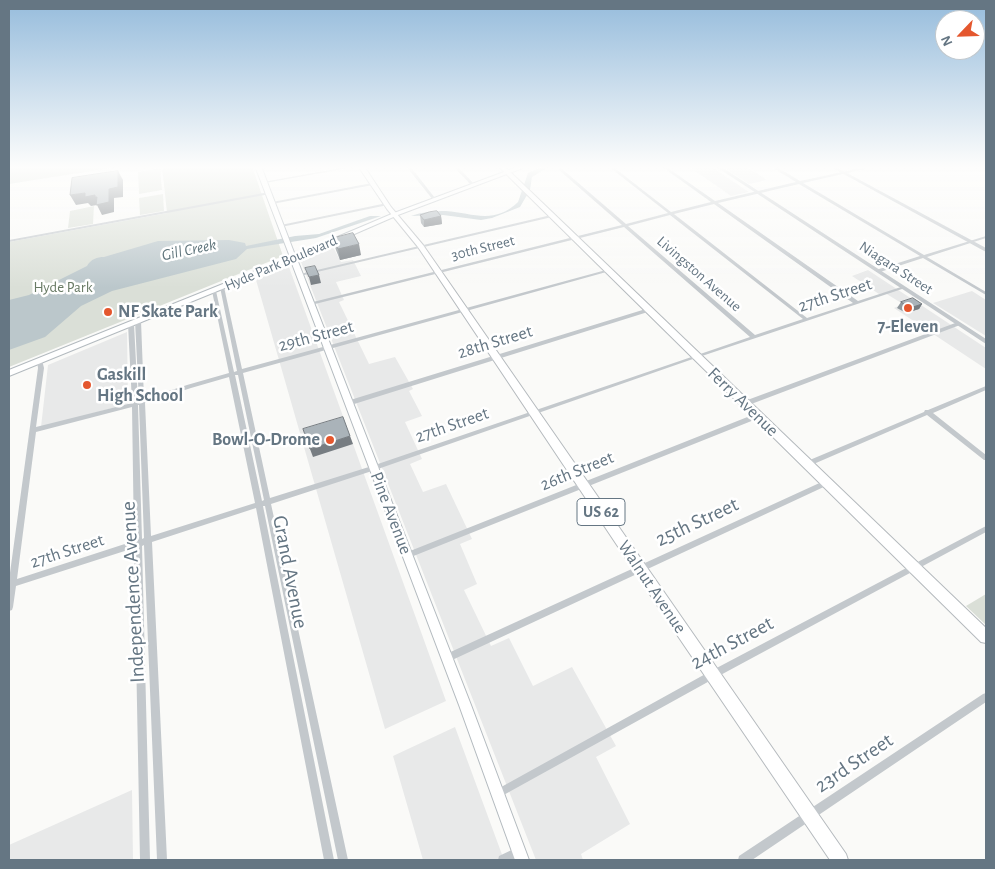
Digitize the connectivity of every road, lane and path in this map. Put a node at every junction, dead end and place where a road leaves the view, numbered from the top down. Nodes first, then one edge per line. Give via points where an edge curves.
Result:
1 (196, 207) edge
2 (273, 207) edge
3 (375, 207) edge
4 (389, 207) edge
5 (415, 207) edge
6 (541, 207) edge
7 (602, 207) edge
8 (661, 207) edge
9 (700, 207) edge
10 (719, 207) edge
11 (778, 207) edge
12 (841, 207) edge
13 (906, 207) edge
14 (396, 214) junction
15 (670, 214) junction
16 (551, 216) junction
17 (281, 226) junction
18 (623, 226) junction
19 (986, 237) edge
20 (574, 238) junction
21 (9, 241) edge
22 (971, 242) junction
23 (422, 246) junction
24 (986, 250) edge
25 (924, 256) junction
26 (294, 258) junction
27 (608, 271) junction
28 (878, 271) junction
29 (440, 272) junction
30 (300, 275) junction
31 (903, 288) junction
32 (218, 289) junction
33 (986, 294) edge
34 (856, 303) junction
35 (311, 304) junction
36 (649, 310) junction
37 (466, 311) junction
38 (807, 320) junction
39 (134, 323) junction
40 (958, 324) junction
41 (754, 337) junction
42 (986, 342) edge
43 (328, 348) junction
44 (496, 357) junction
45 (696, 357) junction
46 (40, 361) junction
47 (9, 373) edge
48 (236, 374) junction
49 (986, 388) edge
50 (138, 402) junction
51 (349, 403) junction
52 (744, 404) junction
53 (927, 412) junction
54 (534, 413) junction
55 (757, 416) junction
56 (33, 430) junction
57 (986, 458) edge
58 (807, 464) junction
59 (373, 468) junction
60 (826, 483) junction
61 (583, 485) junction
62 (263, 503) junction
63 (986, 528) edge
64 (148, 540) junction
65 (137, 544) junction
66 (408, 555) junction
67 (639, 568) junction
68 (914, 568) junction
69 (10, 585) edge
70 (9, 607) edge
71 (986, 637) edge
72 (447, 658) junction
73 (712, 675) junction
74 (986, 697) edge
75 (497, 794) junction
76 (808, 816) junction
77 (520, 856) edge
78 (144, 860) edge
79 (162, 860) edge
80 (329, 860) edge
81 (344, 860) edge
82 (503, 860) edge
83 (743, 860) edge
84 (840, 860) edge

1 - 21 street
2 - 17 main road, Pine Avenue
3 - 17 street
4 - 14 main road, Walnut Avenue / US 62
5 - 14 main road, Hyde Park Boulevard
6 - 16 main road, Ferry Avenue
7 - 18 street, Livingston Avenue
8 - 15 street
9 - 15 street, 30th Street
10 - 34 street
11 - 28 street, Niagara Street
12 - 25 street
13 - 22 street
14 - 23 main road, Walnut Avenue / US 62
14 - 26 main road, Hyde Park Boulevard
15 - 18 street, 30th Street
15 - 38 street
16 - 20 main road, Ferry Avenue
16 - 23 street
17 - 26 main road, Pine Avenue
18 - 20 street, 30th Street
18 - 41 street, Livingston Avenue
19 - 22 street, 27th Street
20 - 27 main road, Ferry Avenue
20 - 29 street, 30th Street
22 - 24 street
22 - 25 street, 27th Street
23 - 29 main road, Walnut Avenue / US 62
23 - 30 street
25 - 28 street, 27th Street
25 - 33 street
26 - 30 main road, Pine Avenue
26 - 32 main road, Hyde Park Boulevard
27 - 36 main road, Ferry Avenue
27 - 37 street, 29th Street
28 - 31 street, Niagara Street
29 - 35 street, 30th Street
29 - 37 main road, Walnut Avenue / US 62
30 - 35 main road, Pine Avenue
31 - 34 street, 27th Street
31 - 40 street, Niagara Street
32 - 39 main road, Hyde Park Boulevard
32 - 48 street, Grand Avenue
34 - 38 street, 27th Street
35 - 43 main road, Pine Avenue
36 - 44 street, 28th Street
36 - 45 main road, Ferry Avenue
37 - 43 street, 29th Street
37 - 44 main road, Walnut Avenue / US 62
38 - 41 street, 27th Street
39 - 46 main road, Hyde Park Boulevard
39 - 50 street, Independence Avenue
40 - 42 street, Niagara Street
40 - 52 street
41 - 45 street, 27th Street
43 - 48 street, 29th Street
43 - 51 main road, Pine Avenue
44 - 51 street, 28th Street
44 - 54 main road, Walnut Avenue / US 62
45 - 52 main road, Ferry Avenue
45 - 54 street, 27th Street
46 - 47 main road, Hyde Park Boulevard
46 - 56 street
48 - 50 street, 29th Street
48 - 62 street, Grand Avenue
49 - 53 street
50 - 56 street, 29th Street
50 - 64 street, Independence Avenue
50 - 65 street, Independence Avenue
51 - 59 main road, Pine Avenue
52 - 55 main road, Ferry Avenue
53 - 57 street
53 - 58 street
54 - 59 street, 27th Street
54 - 61 main road, Walnut Avenue / US 62
55 - 58 main road, Ferry Avenue
55 - 61 street, 26th Street
56 - 69 street
58 - 60 main road, Ferry Avenue
59 - 62 street, 27th Street
59 - 66 main road, Pine Avenue
60 - 67 street, 25th Street
60 - 68 main road, Ferry Avenue
61 - 66 street, 26th Street
61 - 67 main road, Walnut Avenue / US 62
62 - 64 street, 27th Street
62 - 80 street, Grand Avenue
62 - 81 street
63 - 68 street, 24th Street
64 - 65 street, 27th Street
64 - 79 street, Independence Avenue
65 - 69 street, 27th Street
65 - 78 street, Independence Avenue
66 - 72 main road, Pine Avenue
67 - 72 street, 25th Street
67 - 73 main road, Walnut Avenue / US 62
68 - 71 main road, Ferry Avenue
68 - 73 street, 24th Street
69 - 70 street
72 - 75 main road, Pine Avenue
73 - 75 street, 24th Street
73 - 76 main road, Walnut Avenue / US 62
74 - 76 street, 23rd Street
75 - 77 main road, Pine Avenue
76 - 83 street, 23rd Street
76 - 84 main road, Walnut Avenue / US 62
77 - 82 street

